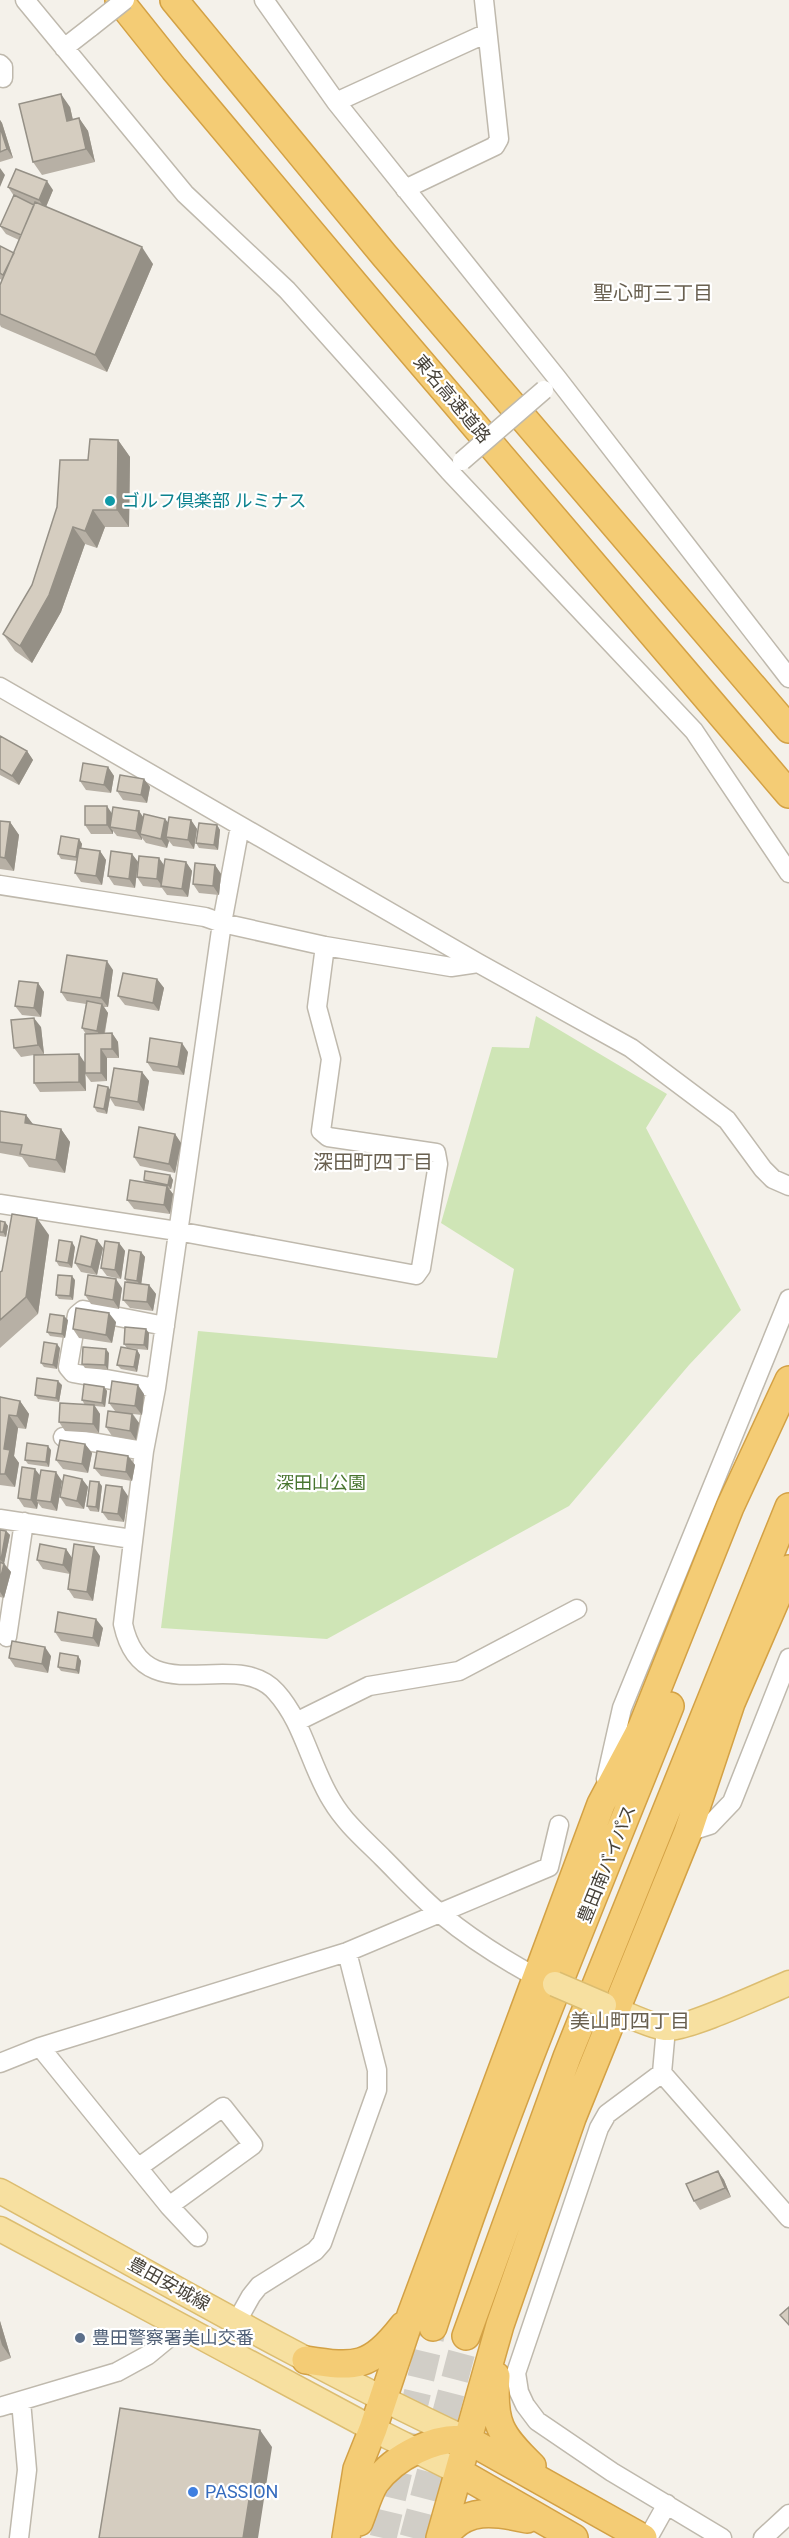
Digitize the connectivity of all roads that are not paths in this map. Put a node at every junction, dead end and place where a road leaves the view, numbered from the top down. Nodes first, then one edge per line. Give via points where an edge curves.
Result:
1 (25, 0) edge
2 (119, 0) edge
3 (125, 0) edge
4 (174, 0) edge
5 (484, 0) edge
6 (270, 1) edge
7 (487, 33) junction
8 (64, 48) junction
9 (336, 102) junction
10 (405, 189) junction
11 (551, 384) junction
12 (455, 466) junction
13 (789, 678) edge
14 (0, 687) edge
15 (789, 729) edge
16 (789, 794) edge
17 (240, 826) junction
18 (789, 873) edge
19 (0, 885) edge
20 (222, 923) junction
21 (325, 946) junction
22 (478, 963) junction
23 (789, 1186) edge
24 (0, 1204) edge
25 (177, 1231) junction
26 (789, 1299) edge
27 (165, 1326) junction
28 (789, 1380) edge
29 (156, 1388) junction
30 (789, 1405) edge
31 (63, 1437) dead end
32 (144, 1451) junction
33 (789, 1507) edge
34 (0, 1519) edge
35 (24, 1522) junction
36 (132, 1539) junction
37 (789, 1569) edge
38 (577, 1609) dead end
39 (7, 1636) dead end
40 (789, 1658) edge
41 (296, 1722) junction
42 (601, 1804) junction
43 (560, 1825) dead end
44 (688, 1832) junction
45 (441, 1915) junction
46 (347, 1952) junction
47 (545, 1980) junction
48 (789, 1983) edge
49 (610, 2007) junction
50 (666, 2028) junction
51 (40, 2046) junction
52 (0, 2063) edge
53 (662, 2073) junction
54 (139, 2168) junction
55 (0, 2191) edge
56 (169, 2205) junction
57 (789, 2218) edge
58 (0, 2229) edge
59 (198, 2237) dead end
60 (525, 2252) junction
61 (555, 2262) junction
62 (237, 2321) junction
63 (422, 2321) junction
64 (500, 2325) junction
65 (182, 2327) junction
66 (466, 2336) tunnel mouth
67 (306, 2360) junction
68 (382, 2400) junction
69 (21, 2401) junction
70 (0, 2407) edge
71 (373, 2429) junction
72 (468, 2440) junction
73 (416, 2450) junction
74 (459, 2472) junction
75 (559, 2492) junction
76 (667, 2504) junction
77 (789, 2514) edge
78 (549, 2524) junction
79 (19, 2538) edge
80 (346, 2538) edge
81 (353, 2538) edge
82 (442, 2538) edge
83 (574, 2538) edge
84 (643, 2538) edge
85 (648, 2538) edge
86 (722, 2538) edge
87 (763, 2538) edge

1 - 8 street
2 - 16 highway, 東名高速道路 via 383,318
3 - 8 street, bridge
4 - 15 highway via 384,255
5 - 7 street
6 - 9 street
7 - 9 street
7 - 10 street via 499,139 495,146
8 - 12 street via 185,194 287,290
9 - 10 street
10 - 11 street
11 - 12 street, bridge
11 - 13 street
12 - 18 street via 694,731
14 - 17 street
17 - 20 street
17 - 22 street
19 - 20 street via 205,916
20 - 21 street
20 - 25 street
21 - 22 street via 451,968
21 - 25 street via 317,1007 332,1059 321,1131 328,1137 436,1154 438,1164 421,1268 416,1275
22 - 23 street via 631,1048 727,1120 763,1169
24 - 25 street
25 - 27 street
26 - 42 street via 622,1708
27 - 29 street
27 - 29 street via 83,1310 77,1315 68,1367 73,1373
28 - 42 highway via 730,1507 642,1727
29 - 32 street
30 - 63 highway, 豊田南バイパス via 533,2046 460,2244
31 - 32 street
32 - 36 street
33 - 66 highway, 豊田南バイパス via 567,2056
34 - 35 street
35 - 36 street
35 - 39 street
36 - 41 street via 123,1624 135,1656 149,1667 167,1673 261,1679 285,1702
37 - 44 highway via 731,1703
38 - 41 street via 459,1671 369,1686
40 - 44 street via 732,1802 710,1825
41 - 45 street via 325,1790 341,1816
42 - 47 highway
43 - 45 street via 549,1867
44 - 49 highway
45 - 46 street
45 - 47 street via 495,1954
46 - 51 street
46 - 62 street via 377,2070 377,2090 322,2243 260,2286
47 - 49 main road, bridge
47 - 63 highway
48 - 50 main road via 724,2010
49 - 50 main road
49 - 60 highway
50 - 53 street
51 - 52 street
51 - 54 street
53 - 57 street
53 - 61 street via 607,2114 599,2128
54 - 56 street
54 - 56 street via 223,2107 253,2145
55 - 62 main road, 豊田安城線
56 - 59 street
58 - 65 main road, 豊田安城線
60 - 61 street
60 - 64 highway
61 - 76 street via 516,2373 525,2405 537,2421 575,2449
62 - 67 main road, 豊田安城線
63 - 67 highway via 370,2358 344,2366
63 - 68 highway
64 - 72 highway
64 - 75 highway via 495,2408 499,2425 508,2443
65 - 69 street via 148,2355 117,2372
65 - 71 main road, 豊田安城線
67 - 68 main road, 豊田安城線
68 - 71 highway
68 - 72 main road, 豊田安城線
69 - 70 street
69 - 79 street via 27,2470
71 - 73 main road, 豊田安城線
71 - 80 highway via 357,2469
72 - 73 highway via 453,2438
72 - 74 highway
72 - 75 highway
73 - 74 main road, 豊田安城線
73 - 81 highway via 375,2484
74 - 78 highway
74 - 82 highway
75 - 84 highway
76 - 85 street
76 - 86 street
77 - 87 street
78 - 82 highway via 506,2514 473,2514 452,2526
78 - 83 highway

